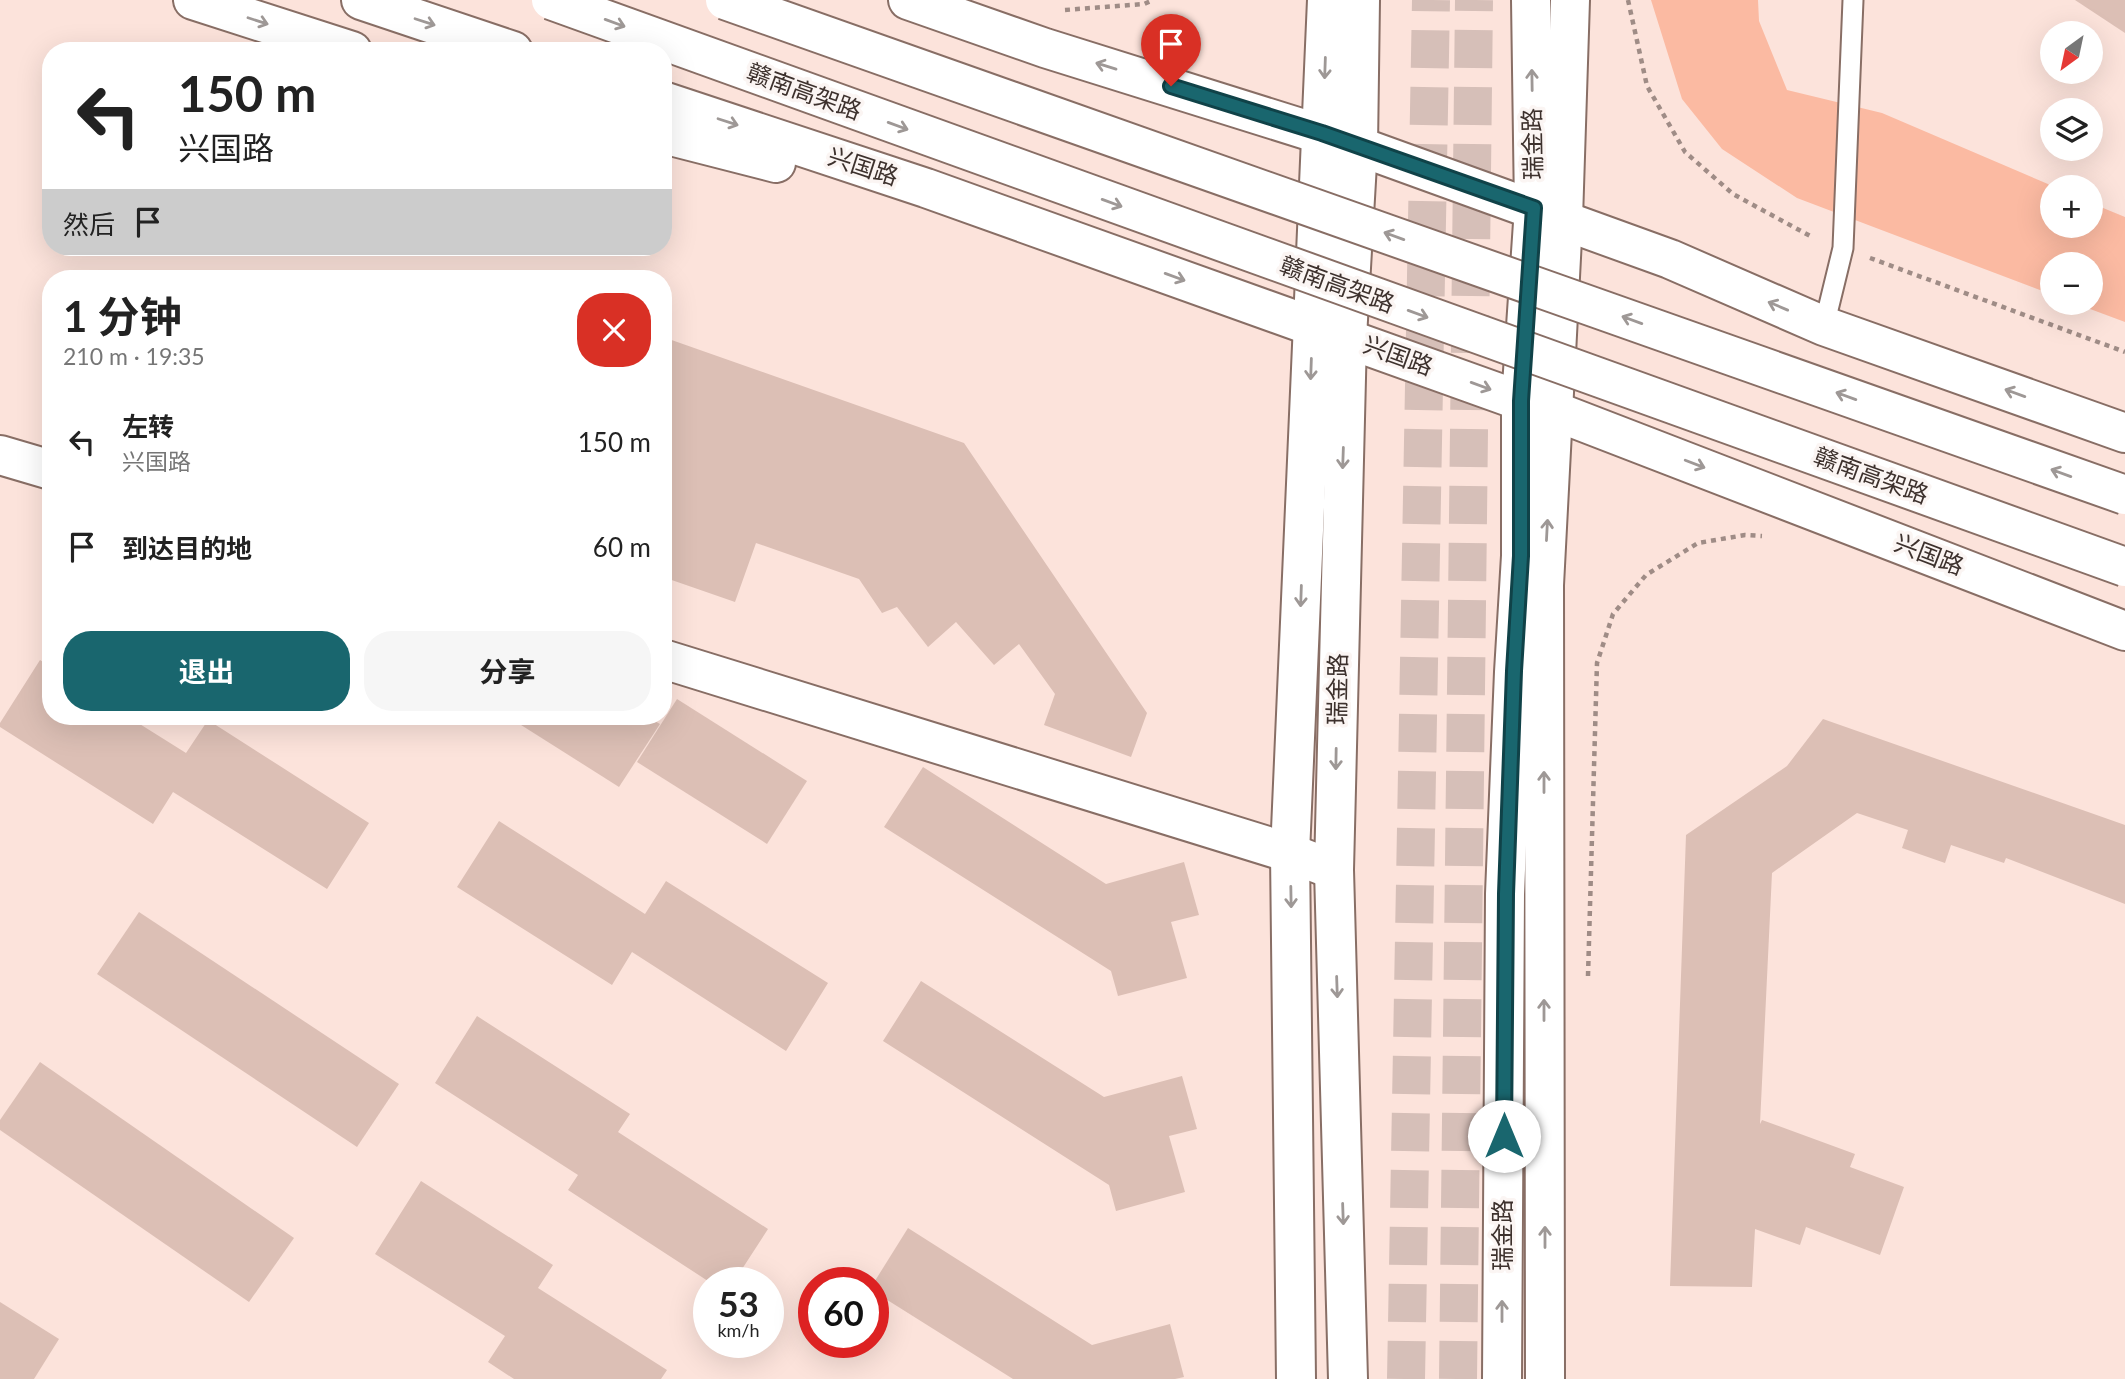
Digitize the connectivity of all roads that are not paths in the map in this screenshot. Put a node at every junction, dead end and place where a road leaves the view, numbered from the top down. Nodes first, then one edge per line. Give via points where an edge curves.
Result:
1 (193, 0) edge
2 (361, 0) edge
3 (551, 0) edge
4 (725, 0) edge
5 (908, 0) edge
6 (1327, 0) edge
7 (1360, 0) edge
8 (1531, 0) edge
9 (1570, 0) edge
10 (1853, 0) edge
11 (324, 42) edge
12 (486, 42) edge
13 (668, 42) edge
14 (672, 44) edge
15 (672, 104) edge
16 (1322, 133) junction
17 (672, 136) edge
18 (1358, 146) junction
19 (1548, 214) junction
20 (1058, 235) junction
21 (1824, 326) junction
22 (1330, 331) junction
23 (1537, 406) junction
24 (2125, 433) edge
25 (0, 455) edge
26 (42, 467) edge
27 (2125, 495) edge
28 (2125, 567) edge
29 (2125, 631) edge
30 (672, 662) edge
31 (1290, 853) junction
32 (1334, 870) junction
33 (1296, 1379) edge
34 (1348, 1379) edge
35 (1502, 1379) edge
36 (1545, 1379) edge

1 -> 11 main road
2 -> 12 main road
3 -> 13 main road, 赣南高架路, bridge
27 -> 4 main road, bridge
16 -> 5 main road via 1045,48
6 -> 16 main road
7 - 18 main road, 瑞金路
19 -> 8 main road, 瑞金路
9 - 19 main road
10 - 21 lane via 1843,248
14 -> 28 main road, 赣南高架路, bridge
15 -> 20 main road, 兴国路
16 - 18 main road
16 - 22 main road
17 - 20 main road
18 - 19 main road
18 - 22 main road, 瑞金路
21 -> 19 main road via 1670,259
19 - 23 main road, 瑞金路
20 -> 22 main road, 兴国路
24 -> 21 main road
22 -> 23 main road, 兴国路
22 -> 31 main road
22 -> 32 main road, 瑞金路
23 -> 29 main road, 兴国路
35 -> 23 main road, 瑞金路 via 1506,894 1514,671
36 -> 23 main road via 1544,585
25 - 26 main road
30 - 31 main road
31 - 32 main road
31 -> 33 main road
32 -> 34 main road, 瑞金路

